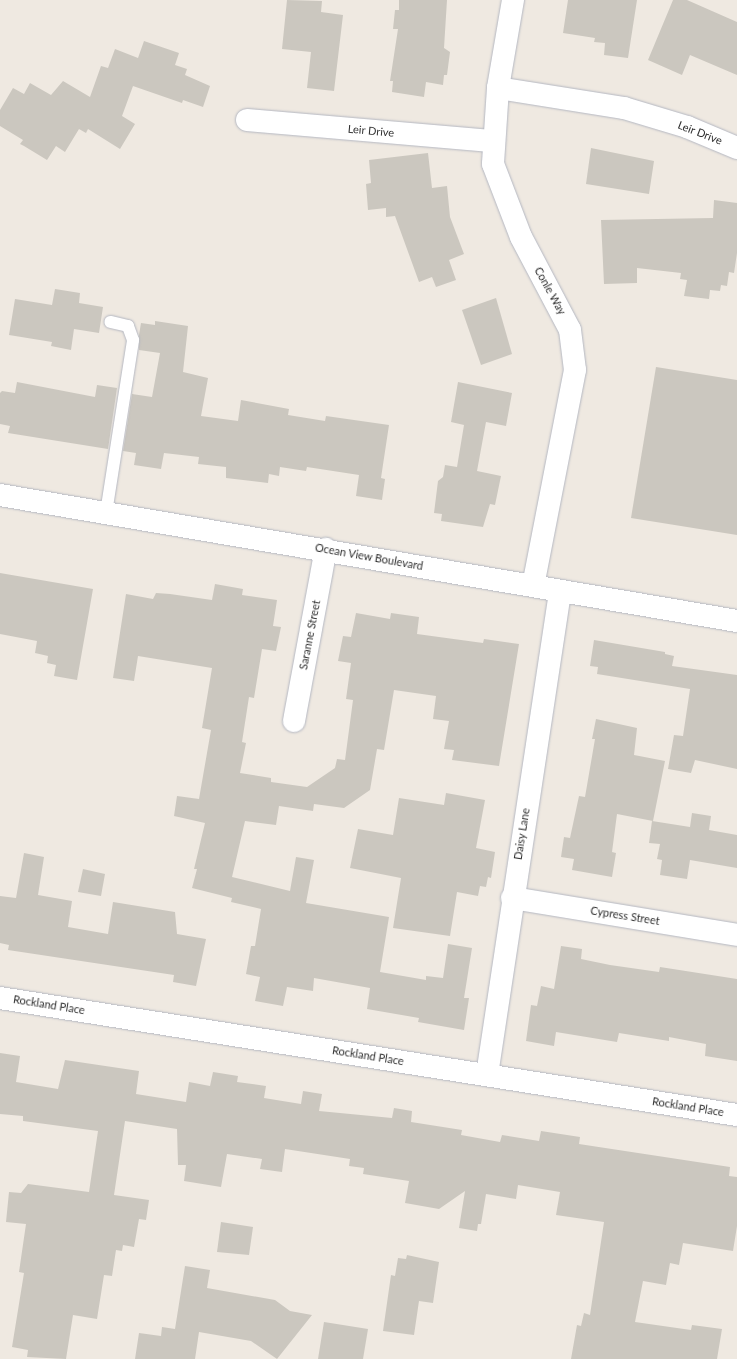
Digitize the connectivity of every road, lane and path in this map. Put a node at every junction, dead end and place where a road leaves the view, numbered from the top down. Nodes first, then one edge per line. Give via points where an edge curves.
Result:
1 (512, 0) edge
2 (498, 88) junction
3 (247, 120) dead end
4 (494, 141) junction
5 (737, 148) edge
6 (110, 322) dead end
7 (0, 495) edge
8 (106, 513) junction
9 (326, 549) junction
10 (533, 586) junction
11 (560, 592) junction
12 (737, 621) edge
13 (294, 721) dead end
14 (512, 898) junction
15 (737, 935) edge
16 (0, 998) edge
17 (487, 1075) junction
18 (737, 1115) edge

1 - 2 street, Conle Way
2 - 4 street, Conle Way
2 - 5 street, Leir Drive via 624,108 687,127
3 - 4 street, Leir Drive
4 - 10 street, Conle Way via 493,164 521,238 570,330 575,370
6 - 8 lane via 128,326 133,340
7 - 8 street, Ocean View Boulevard
8 - 9 street, Ocean View Boulevard
9 - 10 street, Ocean View Boulevard
9 - 13 street, Saranne Street
10 - 11 street, Ocean View Boulevard
11 - 12 street, Ocean View Boulevard
11 - 14 street, Daisy Lane
14 - 15 street, Cypress Street
14 - 17 street, Daisy Lane
16 - 17 street, Rockland Place
17 - 18 street, Rockland Place

